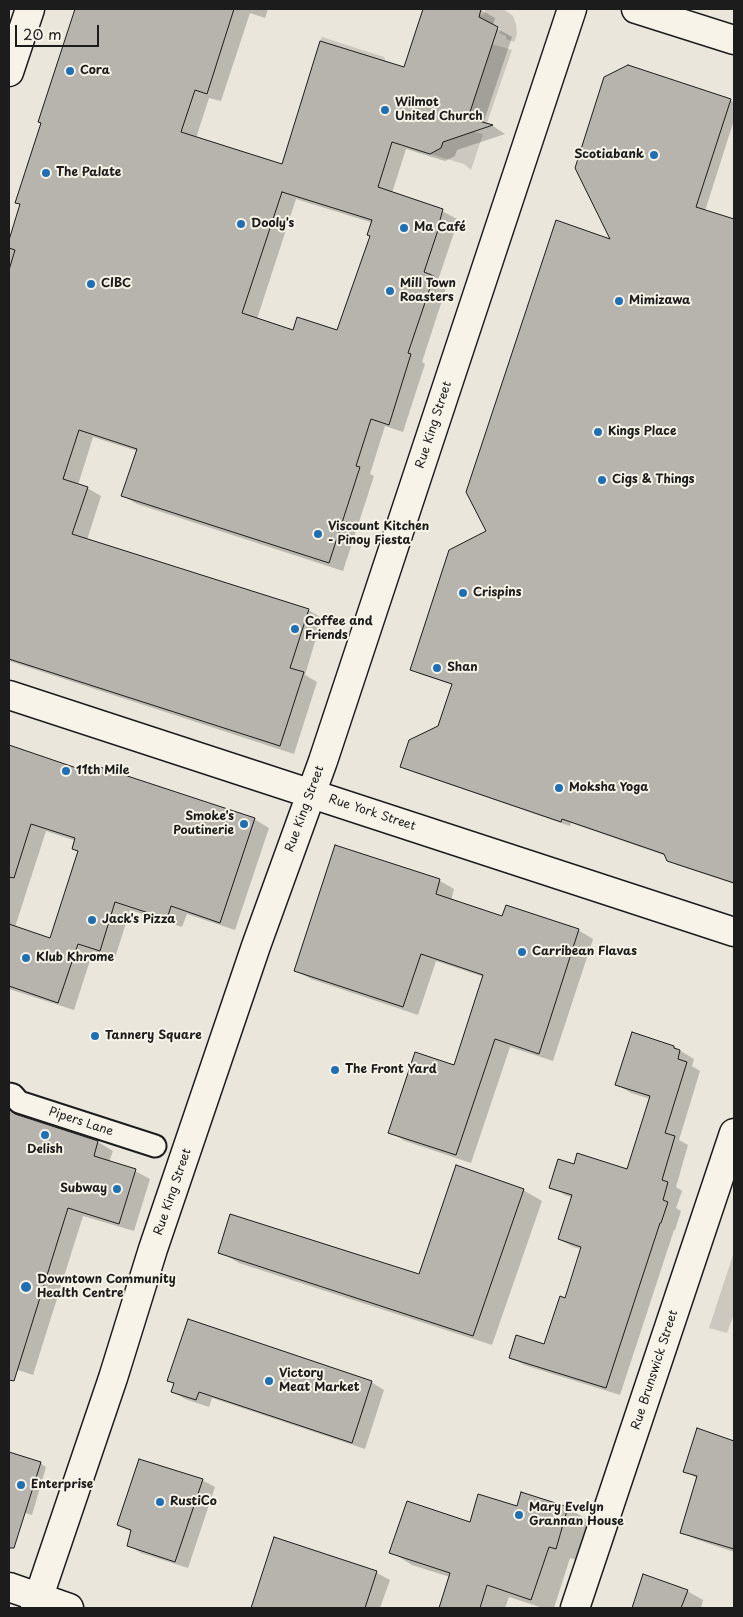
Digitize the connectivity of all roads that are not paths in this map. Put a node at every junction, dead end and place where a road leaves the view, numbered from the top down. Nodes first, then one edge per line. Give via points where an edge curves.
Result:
1 (30, 9) edge
2 (572, 9) edge
3 (636, 9) edge
4 (734, 40) edge
5 (9, 72) edge
6 (9, 695) edge
7 (311, 794) junction
8 (734, 932) edge
9 (9, 1094) edge
10 (734, 1133) edge
11 (155, 1146) dead end
12 (9, 1587) edge
13 (37, 1603) edge
14 (69, 1608) edge
15 (576, 1608) edge

1 - 5 main road
2 - 7 main road, Rue King Street
3 - 4 main road
6 - 7 main road, Rue York Street
7 - 8 main road, Rue York Street
7 - 13 main road, Rue King Street via 153,1249
9 - 11 street, Pipers Lane via 19,1102
10 - 15 main road, Rue Brunswick Street
12 - 13 main road
13 - 14 main road

